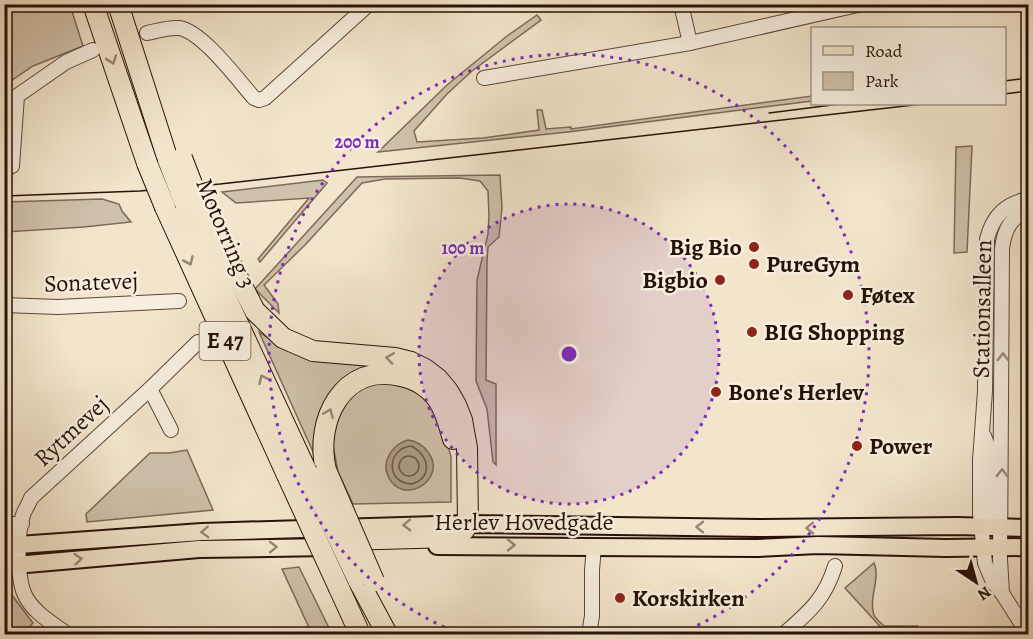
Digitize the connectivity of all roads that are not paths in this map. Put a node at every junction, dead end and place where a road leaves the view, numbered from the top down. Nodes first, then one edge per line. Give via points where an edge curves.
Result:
1 (93, 4) edge
2 (369, 4) edge
3 (681, 4) edge
4 (862, 4) edge
5 (121, 13) edge
6 (147, 33) dead end
7 (690, 43) junction
8 (93, 50) dead end
9 (484, 78) dead end
10 (4, 169) edge
11 (1029, 199) edge
12 (192, 203) junction
13 (1029, 211) edge
14 (179, 301) dead end
15 (4, 305) edge
16 (198, 342) dead end
17 (150, 389) junction
18 (985, 391) junction
19 (984, 411) junction
20 (1002, 420) junction
21 (171, 430) dead end
22 (296, 472) junction
23 (4, 524) edge
24 (22, 524) junction
25 (958, 526) junction
26 (1029, 528) edge
27 (462, 532) junction
28 (1029, 539) edge
29 (997, 540) edge
30 (12, 545) edge
31 (594, 546) junction
32 (333, 548) joint
33 (12, 565) edge
34 (836, 566) dead end
35 (365, 579) junction
36 (67, 634) edge
37 (360, 634) edge
38 (387, 634) edge
39 (399, 634) edge
40 (589, 634) edge
41 (784, 634) edge
42 (1028, 634) edge

1 -> 22 highway, Motorring 3 / E 47, bridge via 165,207
2 - 6 street via 260,100 194,32 168,28
3 - 7 street
4 - 7 street
5 - 12 highway, bridge via 159,99
7 - 9 street
8 - 10 street via 66,62 17,96 12,166
11 - 18 street, Stationsalleen via 1002,211 987,239
22 -> 12 highway, Motorring 3 / E 47
27 -> 12 highway via 468,448 462,420 448,391 411,362 313,351 283,338 255,311
20 -> 13 street, Stationsalleen via 1004,234 1016,217
14 - 15 street, Sonatevej via 58,307
16 - 17 street, Rytmevej
17 - 21 street
17 - 24 street, Rytmevej via 32,498
18 - 19 street, Stationsalleen
18 - 20 street, Stationsalleen via 988,413
19 - 25 street via 973,433 971,514
19 - 29 street, Stationsalleen via 982,431 990,451 989,518
29 -> 20 street, Stationsalleen
22 - 35 highway, Motorring 3 / E 47, bridge
22 - 37 highway, Motorring 3 / E 47, bridge
23 - 24 street
24 - 30 street, Rytmevej
25 -> 27 main road, Herlev Hovedgade
25 - 29 main road, Herlev Hovedgade
26 - 29 main road, Herlev Hovedgade
27 -> 30 main road, Herlev Hovedgade via 202,532
27 -> 31 main road, Herlev Hovedgade
27 - 32 highway via 345,540
35 -> 27 highway, bridge via 322,454 326,419 333,403 359,380 393,374 410,378 438,399 454,444
28 - 29 main road
29 - 31 main road, Herlev Hovedgade via 777,548
29 - 42 street via 997,572 1002,590
30 - 33 street
31 - 40 street
33 -> 32 main road via 198,549
33 - 36 street via 36,611
34 - 41 street via 820,601
35 - 38 highway, Motorring 3 / E 47
35 - 39 highway

